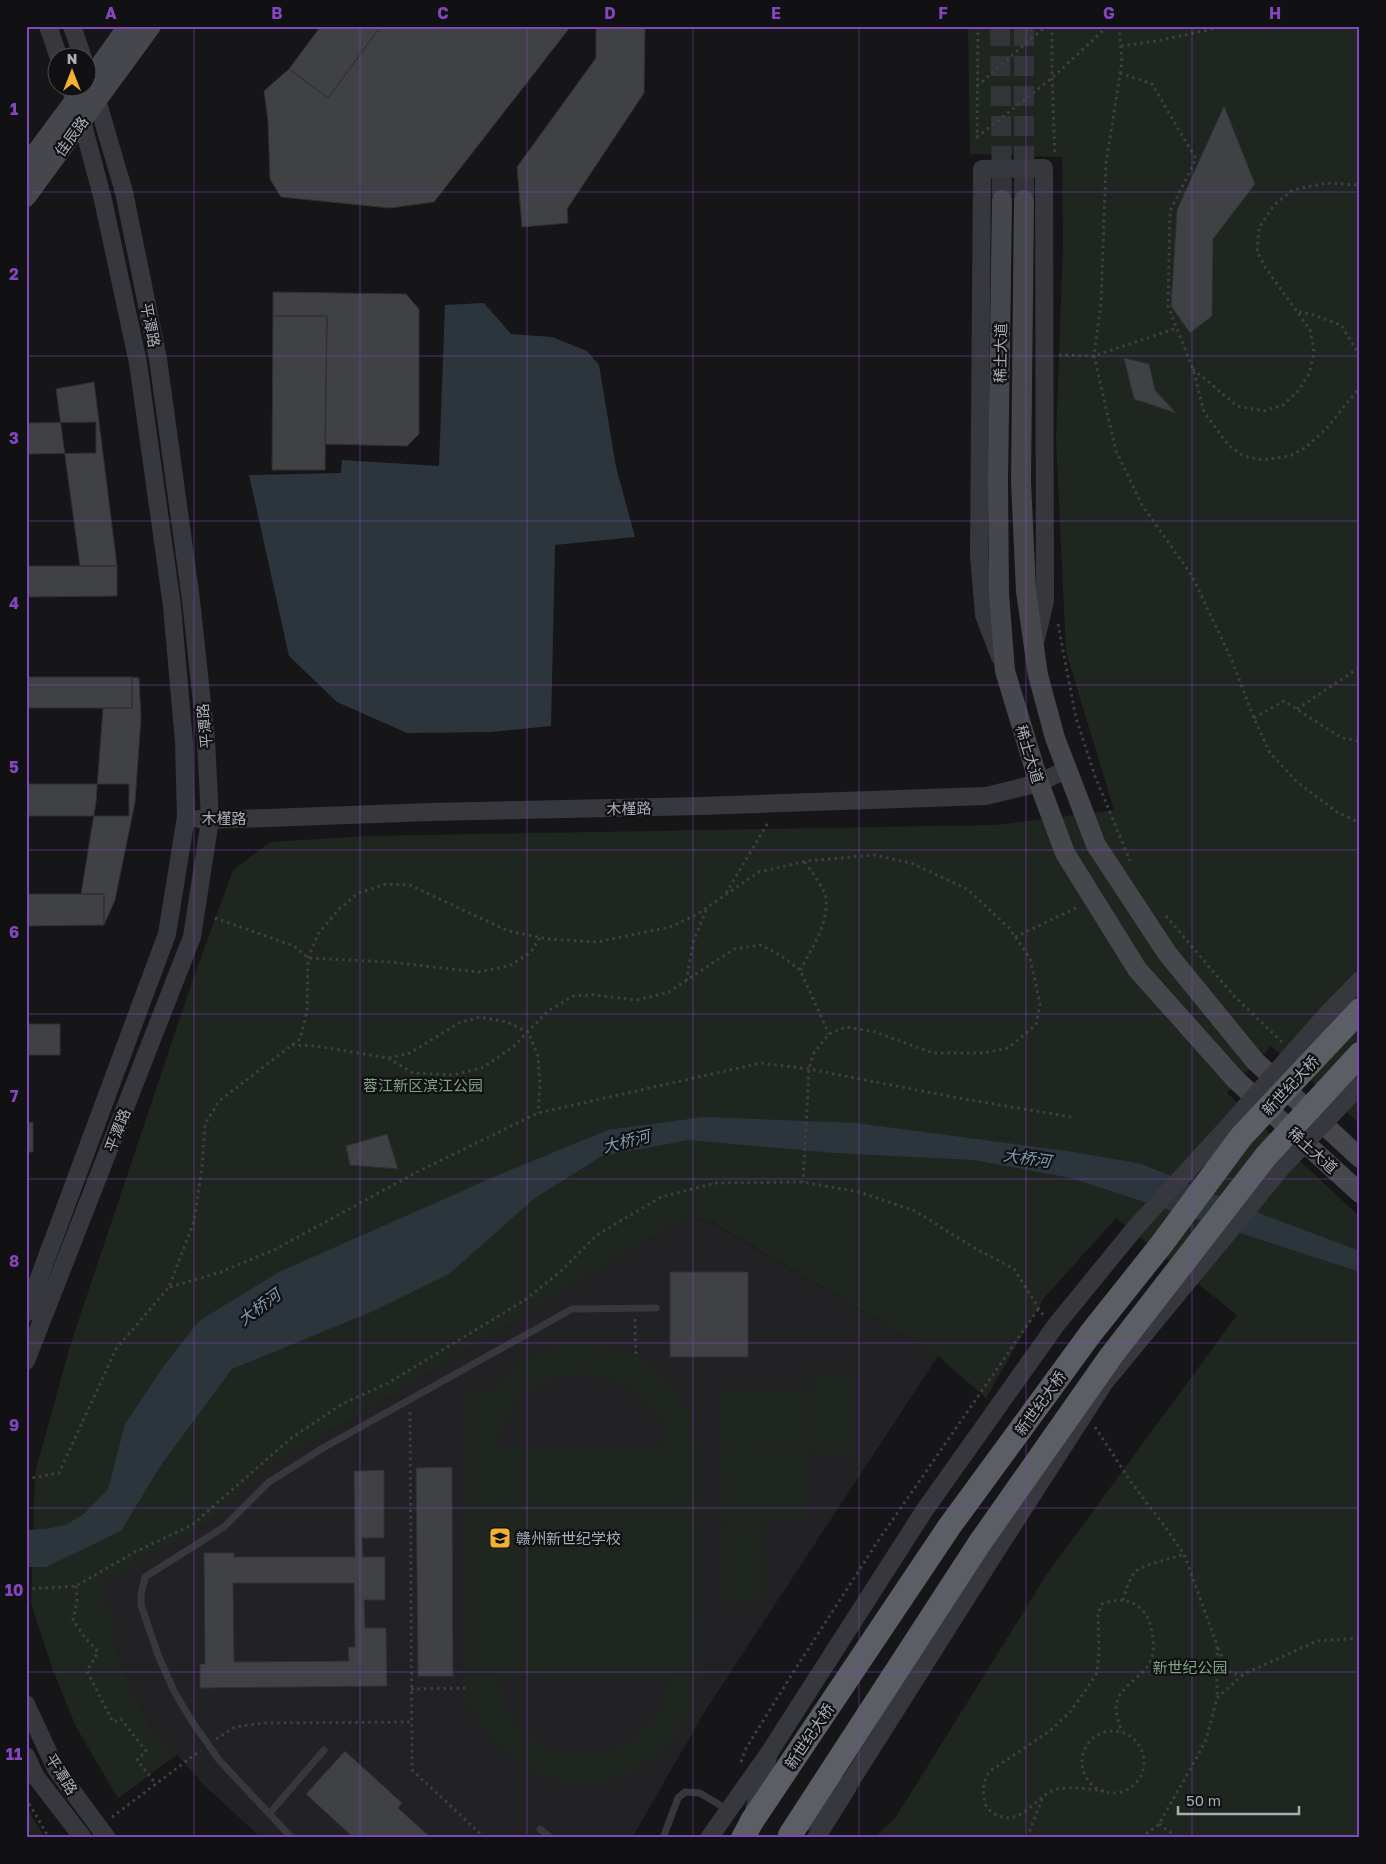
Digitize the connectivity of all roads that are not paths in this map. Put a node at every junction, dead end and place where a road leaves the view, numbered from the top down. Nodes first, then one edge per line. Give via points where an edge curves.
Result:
1 (48, 26) edge
2 (72, 26) edge
3 (128, 26) edge
4 (151, 26) edge
5 (56, 48) edge
6 (80, 48) edge
7 (98, 69) edge
8 (98, 75) edge
9 (77, 98) edge
10 (84, 98) edge
11 (89, 98) edge
12 (82, 121) junction
13 (26, 166) edge
14 (26, 197) edge
15 (1002, 200) tunnel mouth
16 (1024, 200) tunnel mouth
17 (1034, 649) junction
18 (1004, 667) junction
19 (1067, 769) junction
20 (1039, 783) junction
21 (186, 817) junction
22 (210, 820) junction
23 (1360, 980) edge
24 (1360, 1010) edge
25 (1360, 1054) edge
26 (1360, 1085) edge
27 (1360, 1158) edge
28 (1360, 1193) edge
29 (51, 1301) junction
30 (28, 1305) edge
31 (656, 1308) dead end
32 (26, 1361) edge
33 (26, 1704) edge
34 (324, 1750) dead end
35 (769, 1753) junction
36 (26, 1756) edge
37 (852, 1781) junction
38 (728, 1810) junction
39 (269, 1814) junction
40 (540, 1829) dead end
41 (747, 1829) edge
42 (103, 1833) edge
43 (290, 1837) edge
44 (789, 1837) edge
45 (83, 1838) edge
46 (550, 1838) edge
47 (663, 1838) edge
48 (709, 1838) edge
49 (733, 1838) edge
50 (816, 1838) edge

1 - 5 street
2 - 6 street
3 - 7 main road, 佳辰路
4 - 8 main road, 佳辰路
9 - 13 main road, 佳辰路
10 - 12 main road, 佳辰路
11 - 22 street, 平潭路 via 124,192 158,359 191,600 206,740
12 - 14 main road, 佳辰路
12 - 21 street, 平潭路 via 103,200 138,363 172,606 184,742
15 - 18 main road, 稀土大道 via 998,481 999,594
16 - 17 main road, 稀土大道 via 1021,481 1026,591
17 - 18 street via 1045,600 1044,168 982,169 979,555 984,615
17 - 19 main road, 稀土大道 via 1055,738
18 - 20 main road, 稀土大道
19 - 20 street, 木槿路
19 - 27 main road, 稀土大道 via 1096,845 1167,953 1255,1061
20 - 22 street, 木槿路 via 986,796
20 - 28 main road, 稀土大道 via 1065,853 1137,969 1236,1080
21 - 22 street, 木槿路
21 - 30 street, 平潭路 via 167,934
22 - 29 street, 平潭路 via 192,937
23 - 35 street, bridge via 1136,1227 1056,1325 924,1511
24 - 41 highway, 新世纪大桥, bridge via 1241,1137 1091,1333 949,1527
25 - 44 highway, 新世纪大桥, bridge via 1266,1156 1111,1356 979,1544
26 - 37 street, bridge via 1283,1166 1105,1382
29 - 30 street
29 - 32 street, 平潭路
31 - 39 lane via 572,1309 323,1448 269,1482 224,1527 145,1577 141,1606 158,1655 178,1698 219,1760
33 - 42 street, 平潭路 via 56,1769
34 - 39 lane
35 - 38 street
35 - 41 street, bridge
36 - 45 street, 平潭路 via 36,1777
37 - 44 street, bridge
37 - 50 street
38 - 47 lane via 700,1793 685,1792 678,1798
38 - 48 street
39 - 43 lane
40 - 46 lane
41 - 49 street

